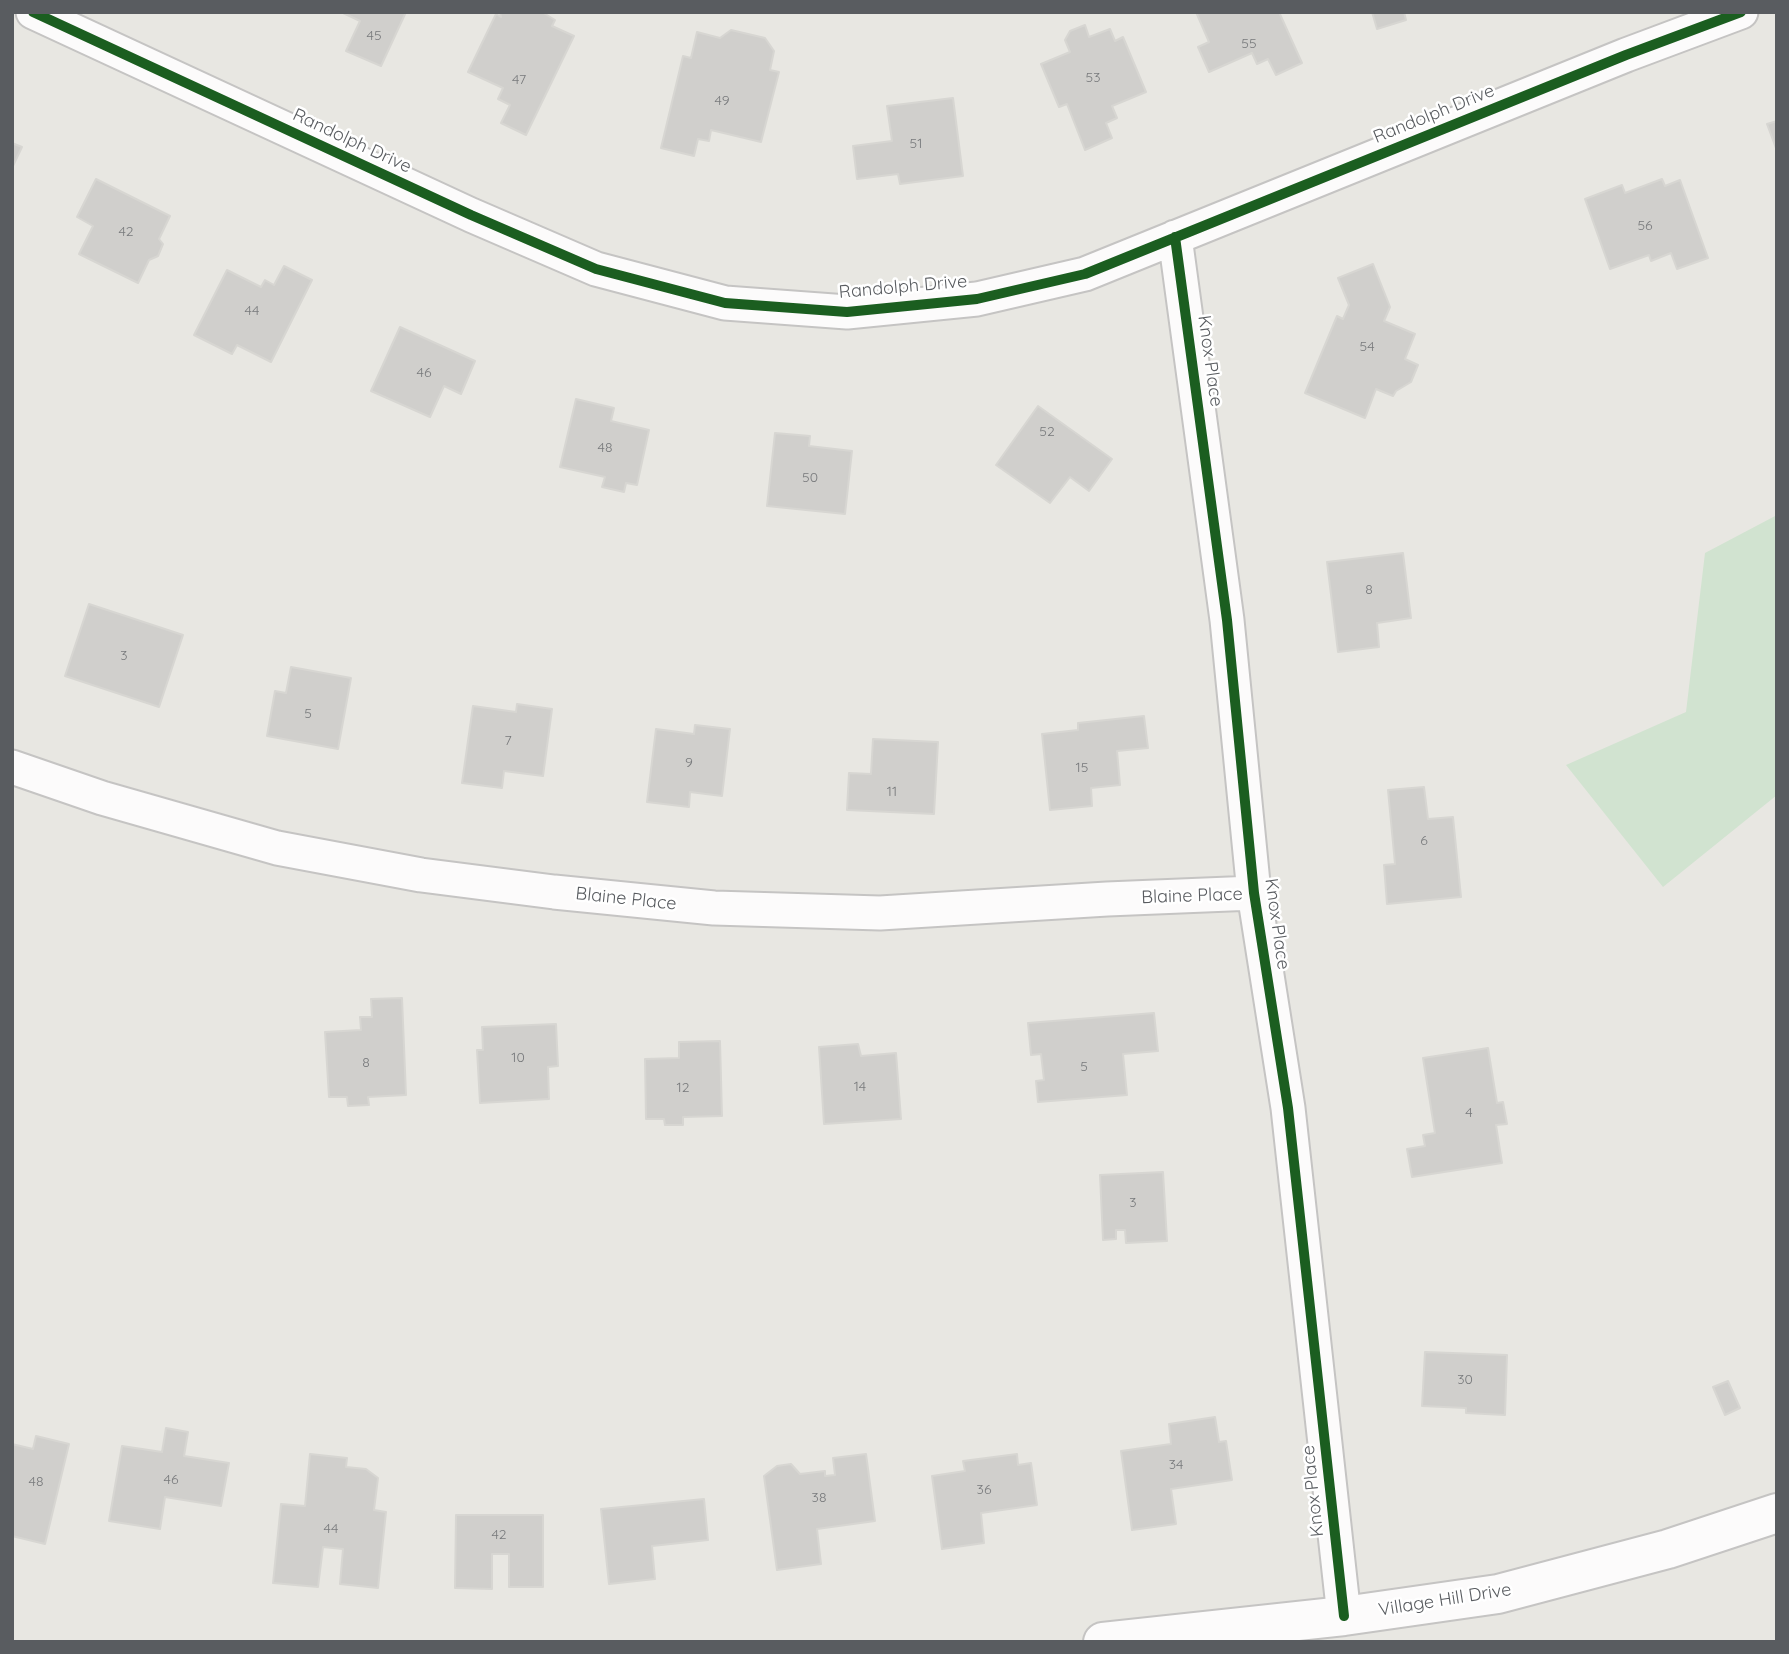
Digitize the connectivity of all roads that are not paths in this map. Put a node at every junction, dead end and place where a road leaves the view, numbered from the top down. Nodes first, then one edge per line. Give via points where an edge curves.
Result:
1 (33, 12) edge
2 (1741, 12) edge
3 (1175, 237) junction
4 (12, 767) edge
5 (1254, 893) junction
6 (1777, 1513) edge
7 (1344, 1616) junction
8 (1103, 1642) edge

1 - 3 street, Randolph Drive via 596,269 725,303 847,312 977,299 1085,274
2 - 3 street, Randolph Drive
3 - 5 street, Knox Place via 1227,620
4 - 5 street, Blaine Place via 277,848 421,875 714,908 880,913
5 - 7 street, Knox Place via 1288,1108
6 - 7 street, Village Hill Drive via 1668,1549 1498,1594
7 - 8 street, Village Hill Drive

